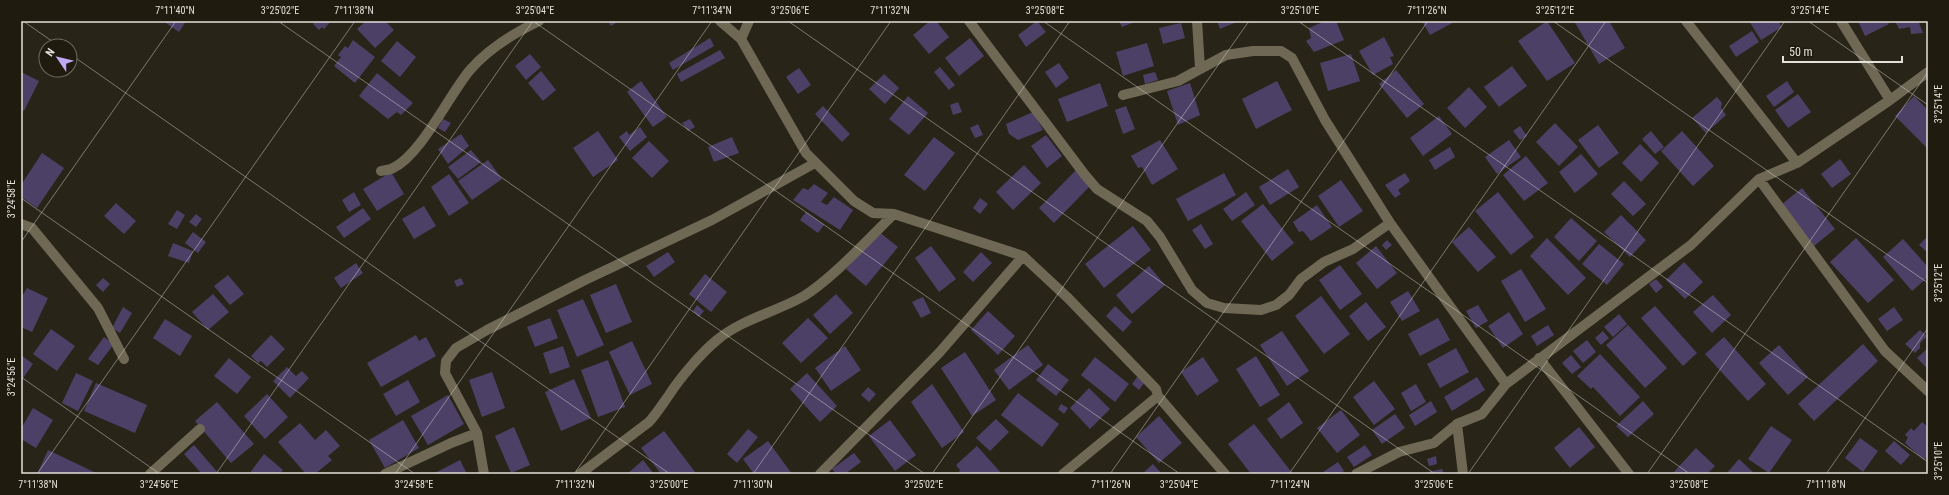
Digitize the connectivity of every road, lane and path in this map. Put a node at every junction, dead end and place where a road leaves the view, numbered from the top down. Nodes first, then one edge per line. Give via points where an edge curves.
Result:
1 (720, 21) edge
2 (749, 21) edge
3 (969, 21) edge
4 (1197, 21) edge
5 (1686, 21) edge
6 (1841, 21) edge
7 (536, 22) edge
8 (741, 39) junction
9 (1200, 68) junction
10 (1928, 72) edge
11 (1123, 95) dead end
12 (1890, 100) junction
13 (816, 163) junction
14 (1797, 163) junction
15 (381, 170) dead end
16 (1759, 179) junction
17 (894, 214) junction
18 (1390, 223) junction
19 (21, 224) edge
20 (1023, 256) junction
21 (1539, 358) junction
22 (124, 359) dead end
23 (1506, 384) junction
24 (1928, 391) edge
25 (1158, 396) junction
26 (1457, 424) junction
27 (200, 429) dead end
28 (477, 433) junction
29 (150, 474) edge
30 (385, 474) edge
31 (484, 474) edge
32 (580, 474) edge
33 (820, 474) edge
34 (1063, 474) edge
35 (1225, 474) edge
36 (1356, 474) edge
37 (1462, 474) edge
38 (1629, 474) edge

1 - 8 street
2 - 8 street
3 - 18 street via 1085,175 1097,189 1147,221 1160,237 1192,290 1207,303 1224,308 1260,310 1276,305 1324,262 1353,249
4 - 9 street
5 - 14 street
6 - 12 street
7 - 15 street via 510,36 482,58 408,157 392,169
8 - 13 street via 806,153
9 - 11 street via 1178,81
9 - 18 street via 1226,55 1253,51 1281,51 1292,58 1325,120
10 - 12 street
12 - 14 street
13 - 17 street via 854,201 873,213
13 - 28 street via 712,220 585,280 456,348 446,361 445,373
14 - 16 street
16 - 21 street via 1691,245
16 - 24 street via 1885,351
17 - 20 street
17 - 32 street via 804,295 743,324 717,340 668,395 659,412 649,422
18 - 23 street
19 - 22 street via 32,228 98,308
20 - 25 street via 1068,298 1156,389
20 - 33 street via 939,353
21 - 23 street
21 - 38 street
23 - 26 street via 1482,414
25 - 34 street
25 - 35 street
26 - 36 street via 1434,443 1398,452
26 - 37 street
27 - 29 street
28 - 30 street
28 - 31 street

